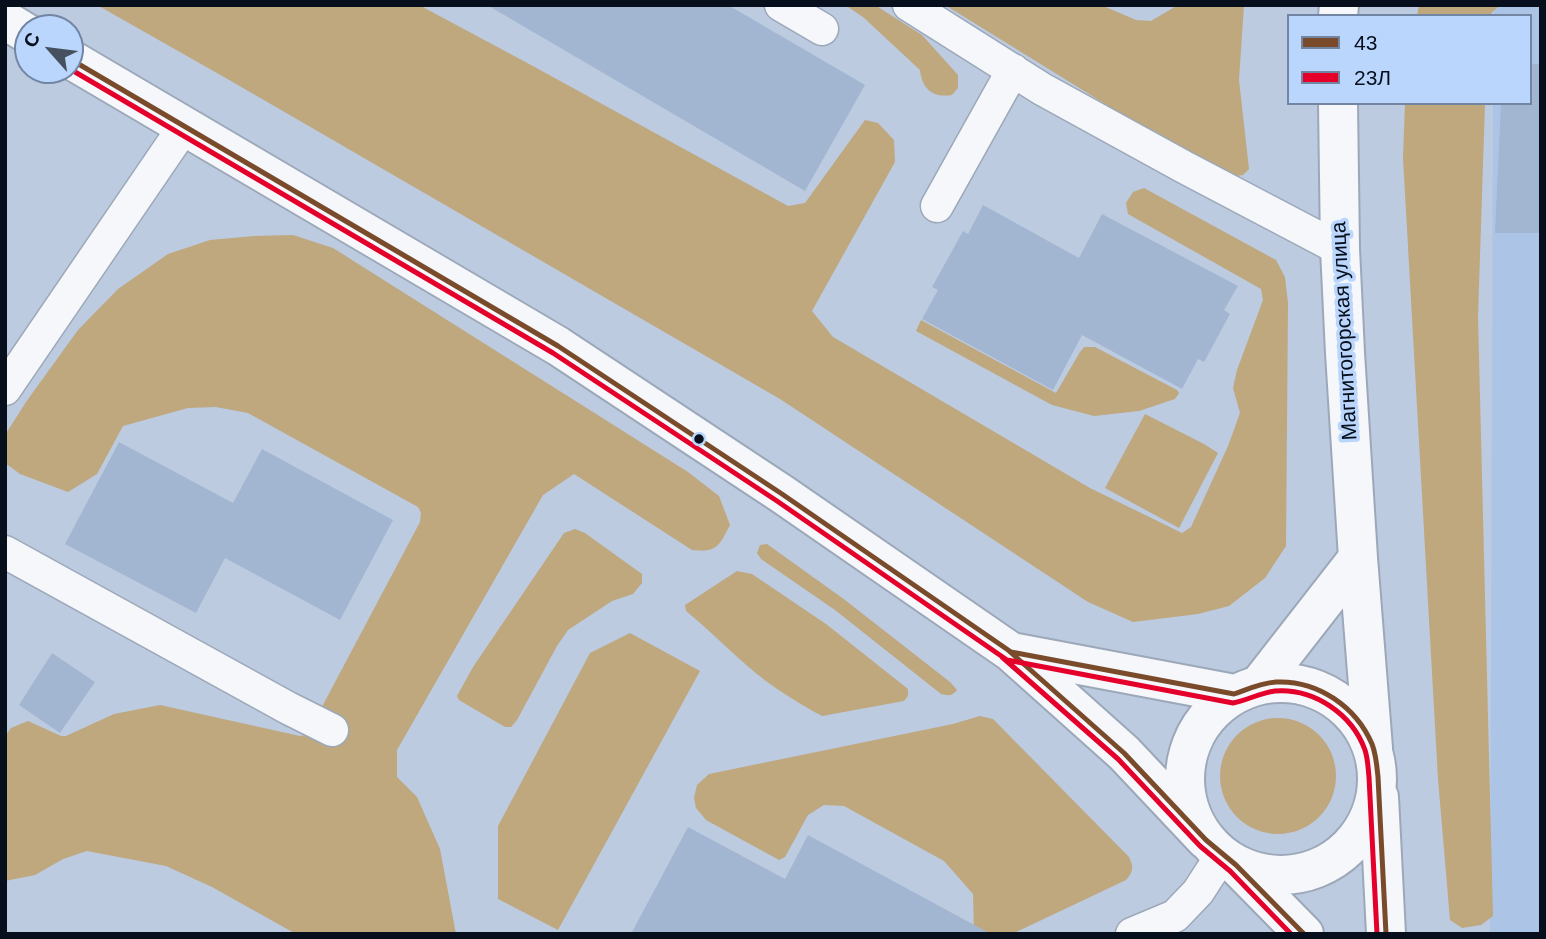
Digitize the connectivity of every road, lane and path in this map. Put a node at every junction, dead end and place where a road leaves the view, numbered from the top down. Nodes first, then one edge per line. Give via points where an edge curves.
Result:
1 (781, 5) edge
2 (909, 5) edge
3 (822, 29) dead end
4 (84, 67) edge
5 (1013, 70) junction
6 (1338, 105) edge
7 (184, 127) junction
8 (937, 206) dead end
9 (1340, 249) junction
10 (5, 389) edge
11 (5, 552) edge
12 (1357, 558) junction
13 (1011, 652) junction
14 (1246, 689) junction
15 (332, 730) dead end
16 (1375, 763) junction
17 (1221, 853) junction
18 (1132, 934) edge
19 (1304, 934) edge
20 (1386, 934) edge

1 - 3 lane
2 - 5 lane
4 - 7 street
5 - 8 lane
5 - 9 lane
6 - 9 street, Магнитогорская улица
7 - 10 lane
7 - 13 street via 558,346
9 - 12 street, Магнитогорская улица
11 - 15 lane
12 - 14 street
12 - 16 street, Магнитогорская улица
13 - 14 street
13 - 17 street via 1124,753
14 - 16 street via 1287,682 1315,688 1341,702 1360,722
14 - 17 street via 1212,711 1195,734 1187,760 1185,788 1192,814
16 - 17 street via 1374,807 1361,834 1340,856 1314,870 1285,876 1265,873
16 - 20 street
17 - 18 lane via 1198,892 1175,916
17 - 19 street

